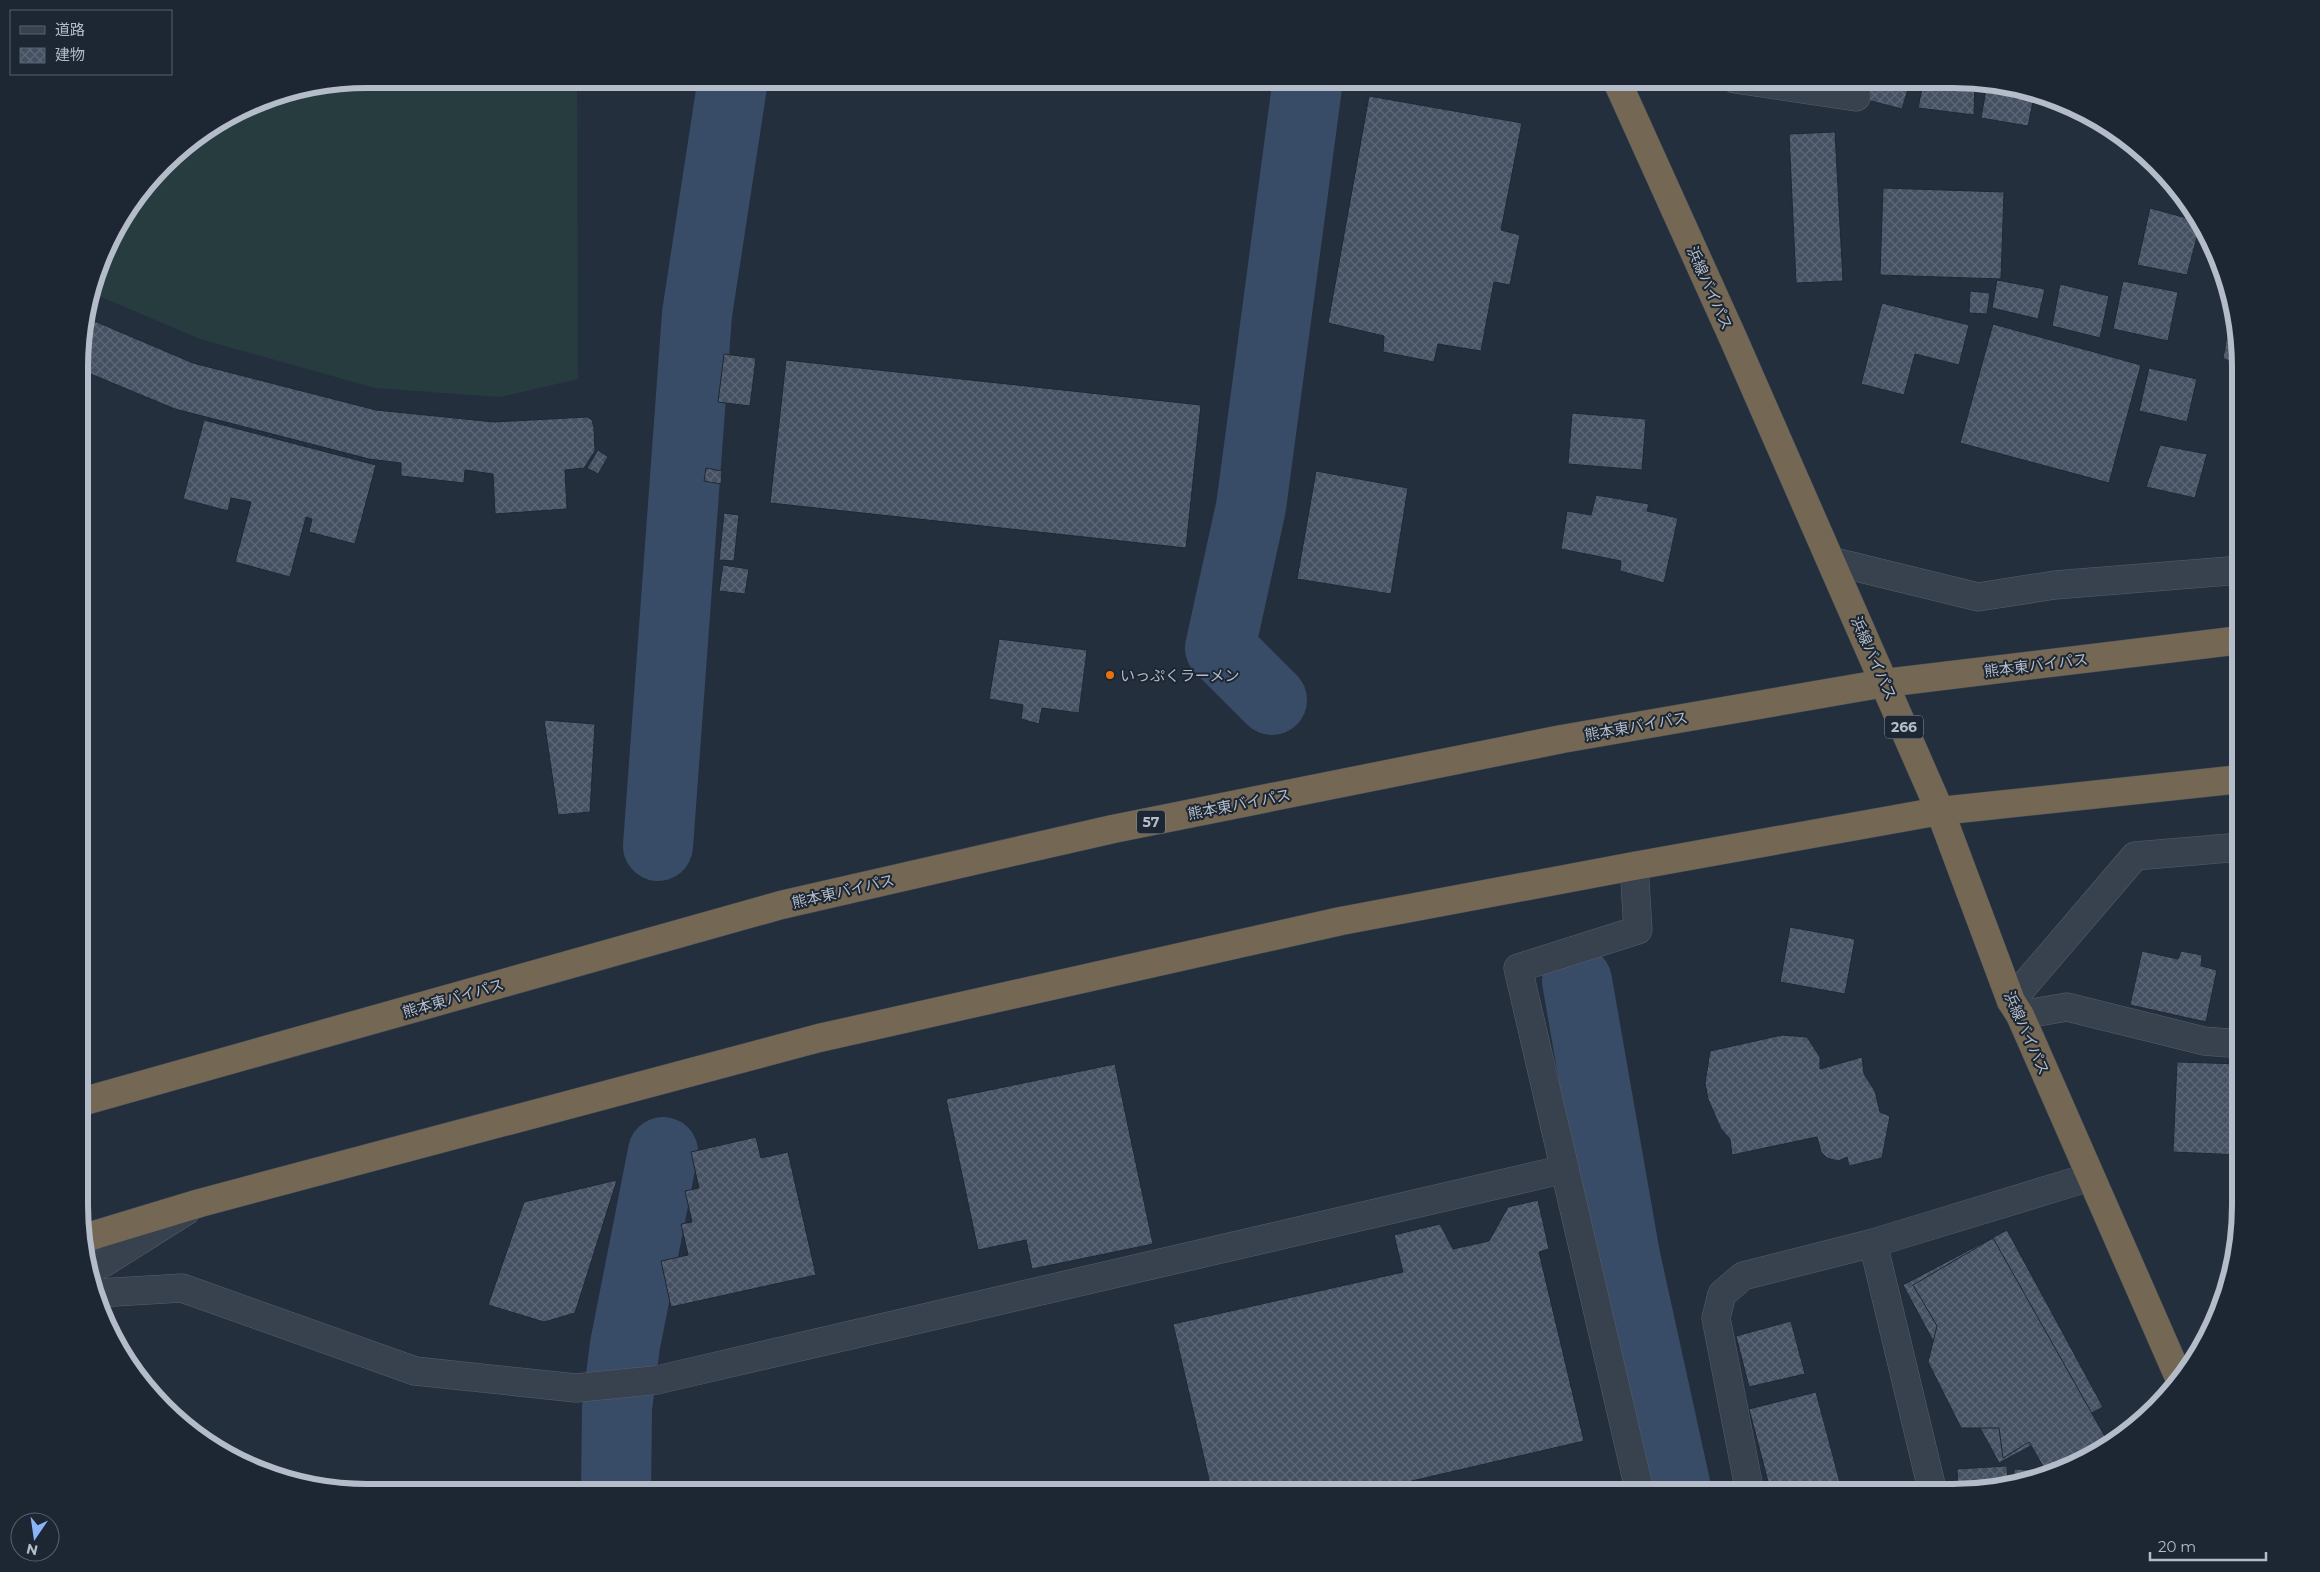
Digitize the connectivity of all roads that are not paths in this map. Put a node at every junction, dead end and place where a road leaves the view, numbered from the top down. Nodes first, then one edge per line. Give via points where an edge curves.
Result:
1 (1620, 88) edge
2 (1796, 88) edge
3 (1856, 88) edge
4 (1831, 561) junction
5 (2232, 571) edge
6 (2232, 641) edge
7 (1885, 683) junction
8 (2232, 780) edge
9 (1940, 811) junction
10 (2232, 848) edge
11 (1634, 866) junction
12 (2015, 1008) junction
13 (2232, 1043) edge
14 (88, 1100) edge
15 (1565, 1169) junction
16 (2090, 1177) junction
17 (200, 1202) junction
18 (89, 1236) edge
19 (1873, 1243) junction
20 (95, 1267) edge
21 (101, 1293) edge
22 (2177, 1372) edge
23 (1638, 1484) edge
24 (1748, 1484) edge
25 (1930, 1484) edge

1 - 4 highway, 浜線バイパス / 266
2 - 3 street via 1856,97
4 - 5 street via 1978,597 2055,585
4 - 7 highway, 浜線バイパス / 266
6 - 7 highway, 熊本東バイパス / 57
7 - 9 highway, 浜線バイパス / 266
7 - 14 highway, 熊本東バイパス / 57 via 1562,739 1123,827 780,905
8 - 9 highway
9 - 11 highway
9 - 12 highway, 浜線バイパス / 266
10 - 12 street via 2135,856
11 - 15 street via 1638,930 1518,968
11 - 17 highway via 1341,921 819,1038
12 - 13 street via 2068,1007 2204,1041
12 - 16 highway, 浜線バイパス / 266
15 - 21 street via 658,1380 576,1388 415,1371 182,1288
15 - 23 street
16 - 19 street
16 - 22 highway, 浜線バイパス / 266
17 - 18 highway
17 - 20 street
19 - 24 street via 1743,1276 1722,1294 1716,1318
19 - 25 street

